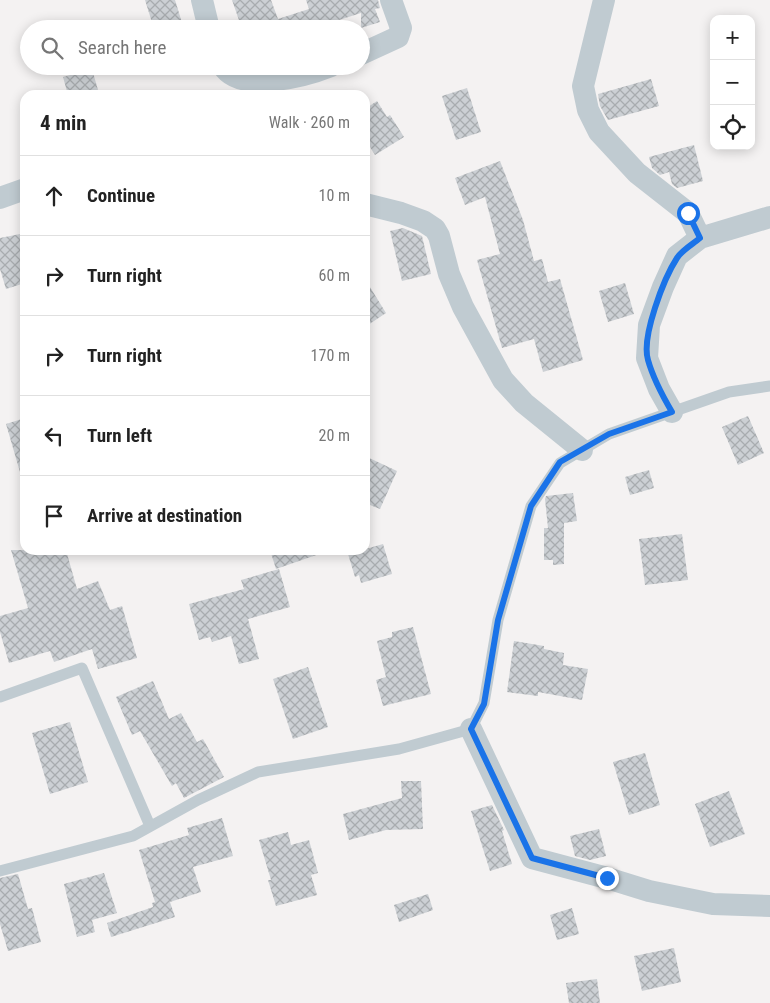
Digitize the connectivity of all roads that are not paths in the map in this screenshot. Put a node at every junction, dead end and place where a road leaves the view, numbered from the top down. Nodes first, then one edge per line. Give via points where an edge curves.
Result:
1 (202, 0) edge
2 (391, 0) edge
3 (604, 0) edge
4 (207, 20) edge
5 (370, 50) edge
6 (233, 75) edge
7 (300, 75) edge
8 (20, 191) edge
9 (0, 198) edge
10 (370, 205) edge
11 (770, 217) edge
12 (700, 238) junction
13 (770, 386) edge
14 (672, 412) junction
15 (582, 450) junction
16 (0, 698) edge
17 (471, 729) junction
18 (150, 826) junction
19 (0, 871) edge
20 (770, 906) edge

1 - 4 street
2 - 5 street via 401,28 398,38
3 - 12 street via 583,86 588,110 599,132 630,167 688,213
6 - 7 street via 241,80 272,81
8 - 9 street
10 - 15 street via 401,212 435,229 463,307 504,380 524,403
11 - 12 street
12 - 14 street via 677,256 649,325 647,358
13 - 14 lane via 729,392
14 - 15 lane via 609,434
15 - 17 lane via 560,462 531,506 498,620 484,704
16 - 18 lane via 82,668
17 - 18 lane via 399,749 258,772
17 - 20 street via 532,858 649,891 713,904
18 - 19 lane via 133,836

